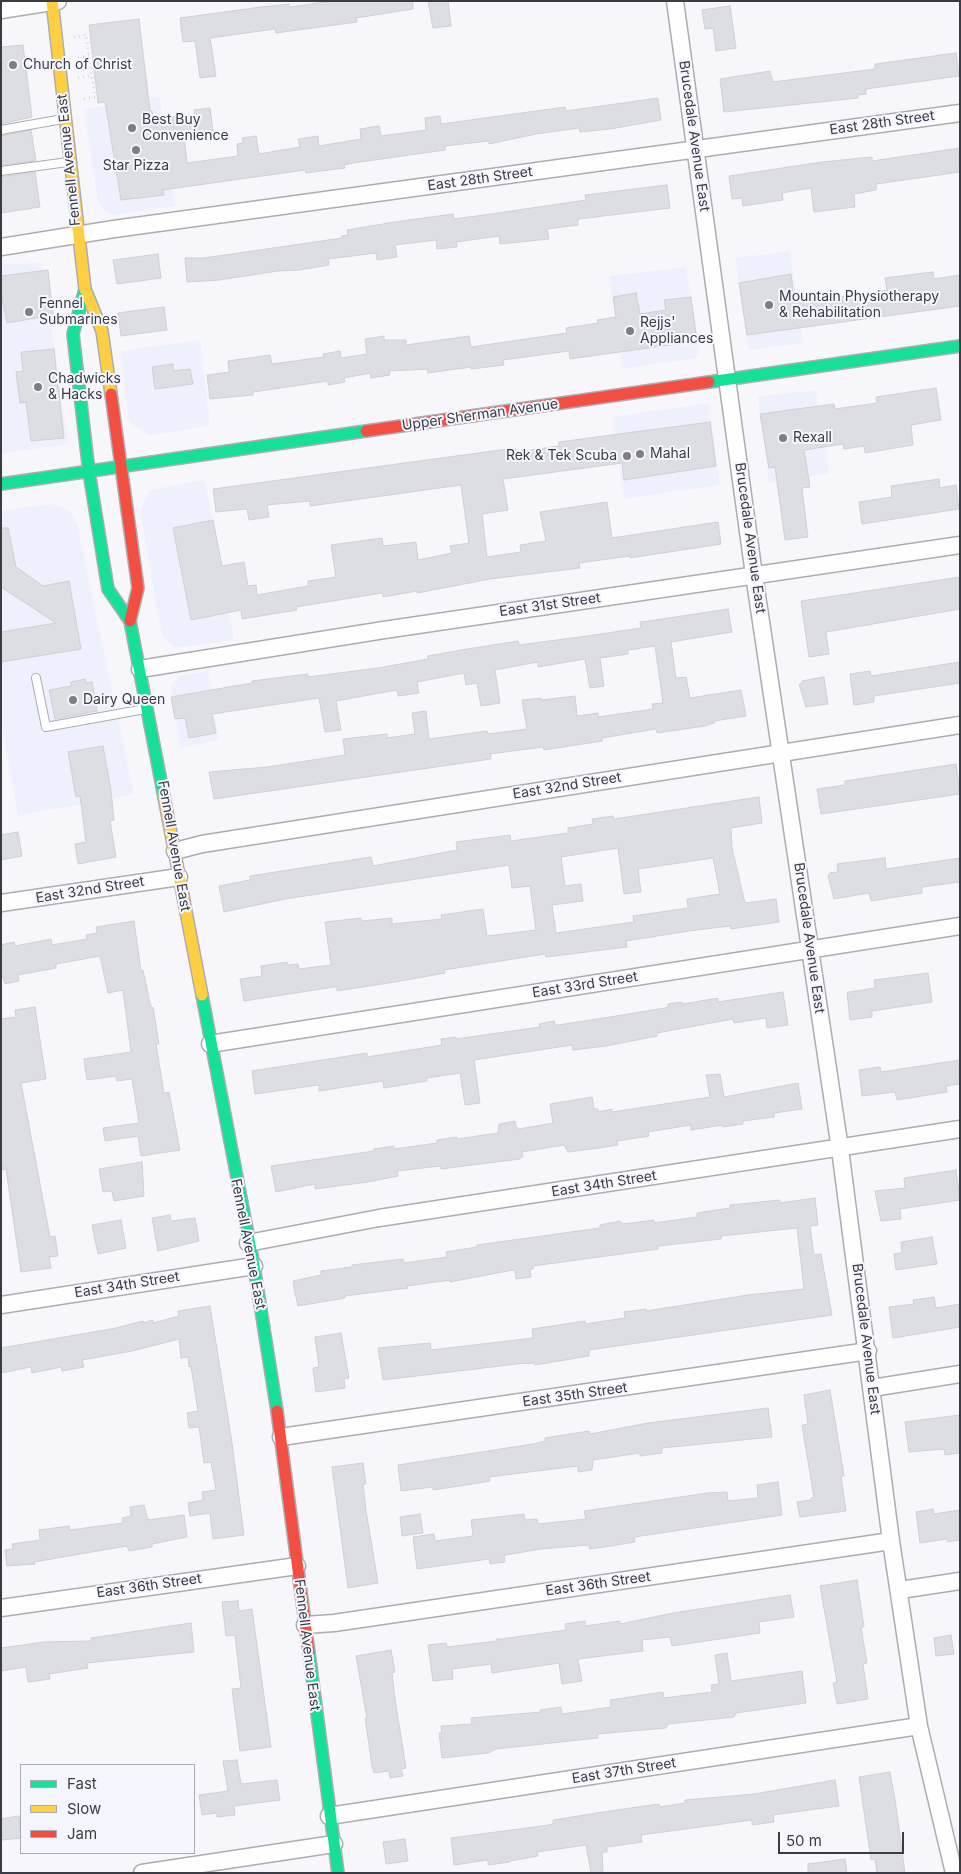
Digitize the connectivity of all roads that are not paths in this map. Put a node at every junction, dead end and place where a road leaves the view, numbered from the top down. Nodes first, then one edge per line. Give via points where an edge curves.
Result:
1 (674, 1) edge
2 (54, 2) edge
3 (1, 10) edge
4 (960, 113) edge
5 (64, 119) junction
6 (1, 130) edge
7 (696, 148) junction
8 (70, 162) junction
9 (1, 171) edge
10 (78, 236) junction
11 (1, 247) edge
12 (85, 288) junction
13 (960, 346) edge
14 (727, 378) junction
15 (120, 468) junction
16 (89, 472) junction
17 (1, 484) edge
18 (960, 545) edge
19 (754, 576) junction
20 (130, 621) junction
21 (140, 669) junction
22 (36, 678) dead end
23 (148, 708) junction
24 (960, 725) edge
25 (782, 752) junction
26 (175, 851) junction
27 (179, 877) junction
28 (1, 903) edge
29 (960, 926) edge
30 (811, 951) junction
31 (210, 1044) junction
32 (960, 1129) edge
33 (840, 1149) junction
34 (248, 1243) junction
35 (254, 1266) junction
36 (1, 1305) edge
37 (868, 1351) junction
38 (960, 1374) edge
39 (872, 1388) junction
40 (281, 1437) junction
41 (891, 1541) junction
42 (297, 1566) junction
43 (960, 1580) edge
44 (900, 1590) junction
45 (1, 1608) edge
46 (305, 1625) junction
47 (919, 1726) junction
48 (329, 1816) junction
49 (334, 1844) junction
50 (142, 1873) edge
51 (338, 1873) edge
52 (954, 1873) edge

1 - 7 street, Brucedale Avenue East
2 - 3 street
2 - 5 main road, Fennell Avenue East
4 - 7 street, East 28th Street
5 - 6 lane
5 - 8 main road, Fennell Avenue East
7 - 10 street, East 28th Street
7 - 14 street, Brucedale Avenue East
8 - 9 lane
8 - 10 main road, Fennell Avenue East
10 - 11 street, East 28th Street
10 - 12 main road, Fennell Avenue East
12 - 15 main road, Fennell Avenue East via 102,331
12 - 16 main road, Fennell Avenue East via 73,334
13 - 14 main road, Upper Sherman Avenue
14 - 15 main road, Upper Sherman Avenue
14 - 19 street, Brucedale Avenue East
15 - 16 main road, Upper Sherman Avenue
15 - 20 main road, Fennell Avenue East via 138,588
16 - 17 main road, Upper Sherman Avenue
16 - 20 main road, Fennell Avenue East via 108,588
18 - 19 street, East 31st Street
19 - 21 street, East 31st Street
19 - 25 street, Brucedale Avenue East
20 - 21 main road, Fennell Avenue East
21 - 23 main road, Fennell Avenue East
22 - 23 lane via 46,727
23 - 26 main road, Fennell Avenue East
24 - 25 street, East 32nd Street
25 - 26 street, East 32nd Street via 202,844
25 - 30 street, Brucedale Avenue East
26 - 27 main road, Fennell Avenue East
27 - 28 street, East 32nd Street
27 - 31 main road, Fennell Avenue East
29 - 30 street, East 33rd Street
30 - 31 street, East 33rd Street
30 - 33 street, Brucedale Avenue East
31 - 34 main road, Fennell Avenue East
32 - 33 street, East 34th Street
33 - 34 street, East 34th Street via 379,1218
33 - 37 street, Brucedale Avenue East
34 - 35 main road, Fennell Avenue East
35 - 36 street, East 34th Street
35 - 40 main road, Fennell Avenue East
37 - 39 street, Brucedale Avenue East
37 - 40 street, East 35th Street
38 - 39 street
39 - 41 street, Brucedale Avenue East
40 - 42 main road, Fennell Avenue East
41 - 44 street, Brucedale Avenue East
41 - 46 street, East 36th Street
42 - 45 street, East 36th Street
42 - 46 main road, Fennell Avenue East
43 - 44 street
44 - 47 street, Brucedale Avenue East
46 - 48 main road, Fennell Avenue East
47 - 48 street, East 37th Street
47 - 52 street, Brucedale Avenue East
48 - 49 main road, Fennell Avenue East
49 - 50 street
49 - 51 main road, Fennell Avenue East

